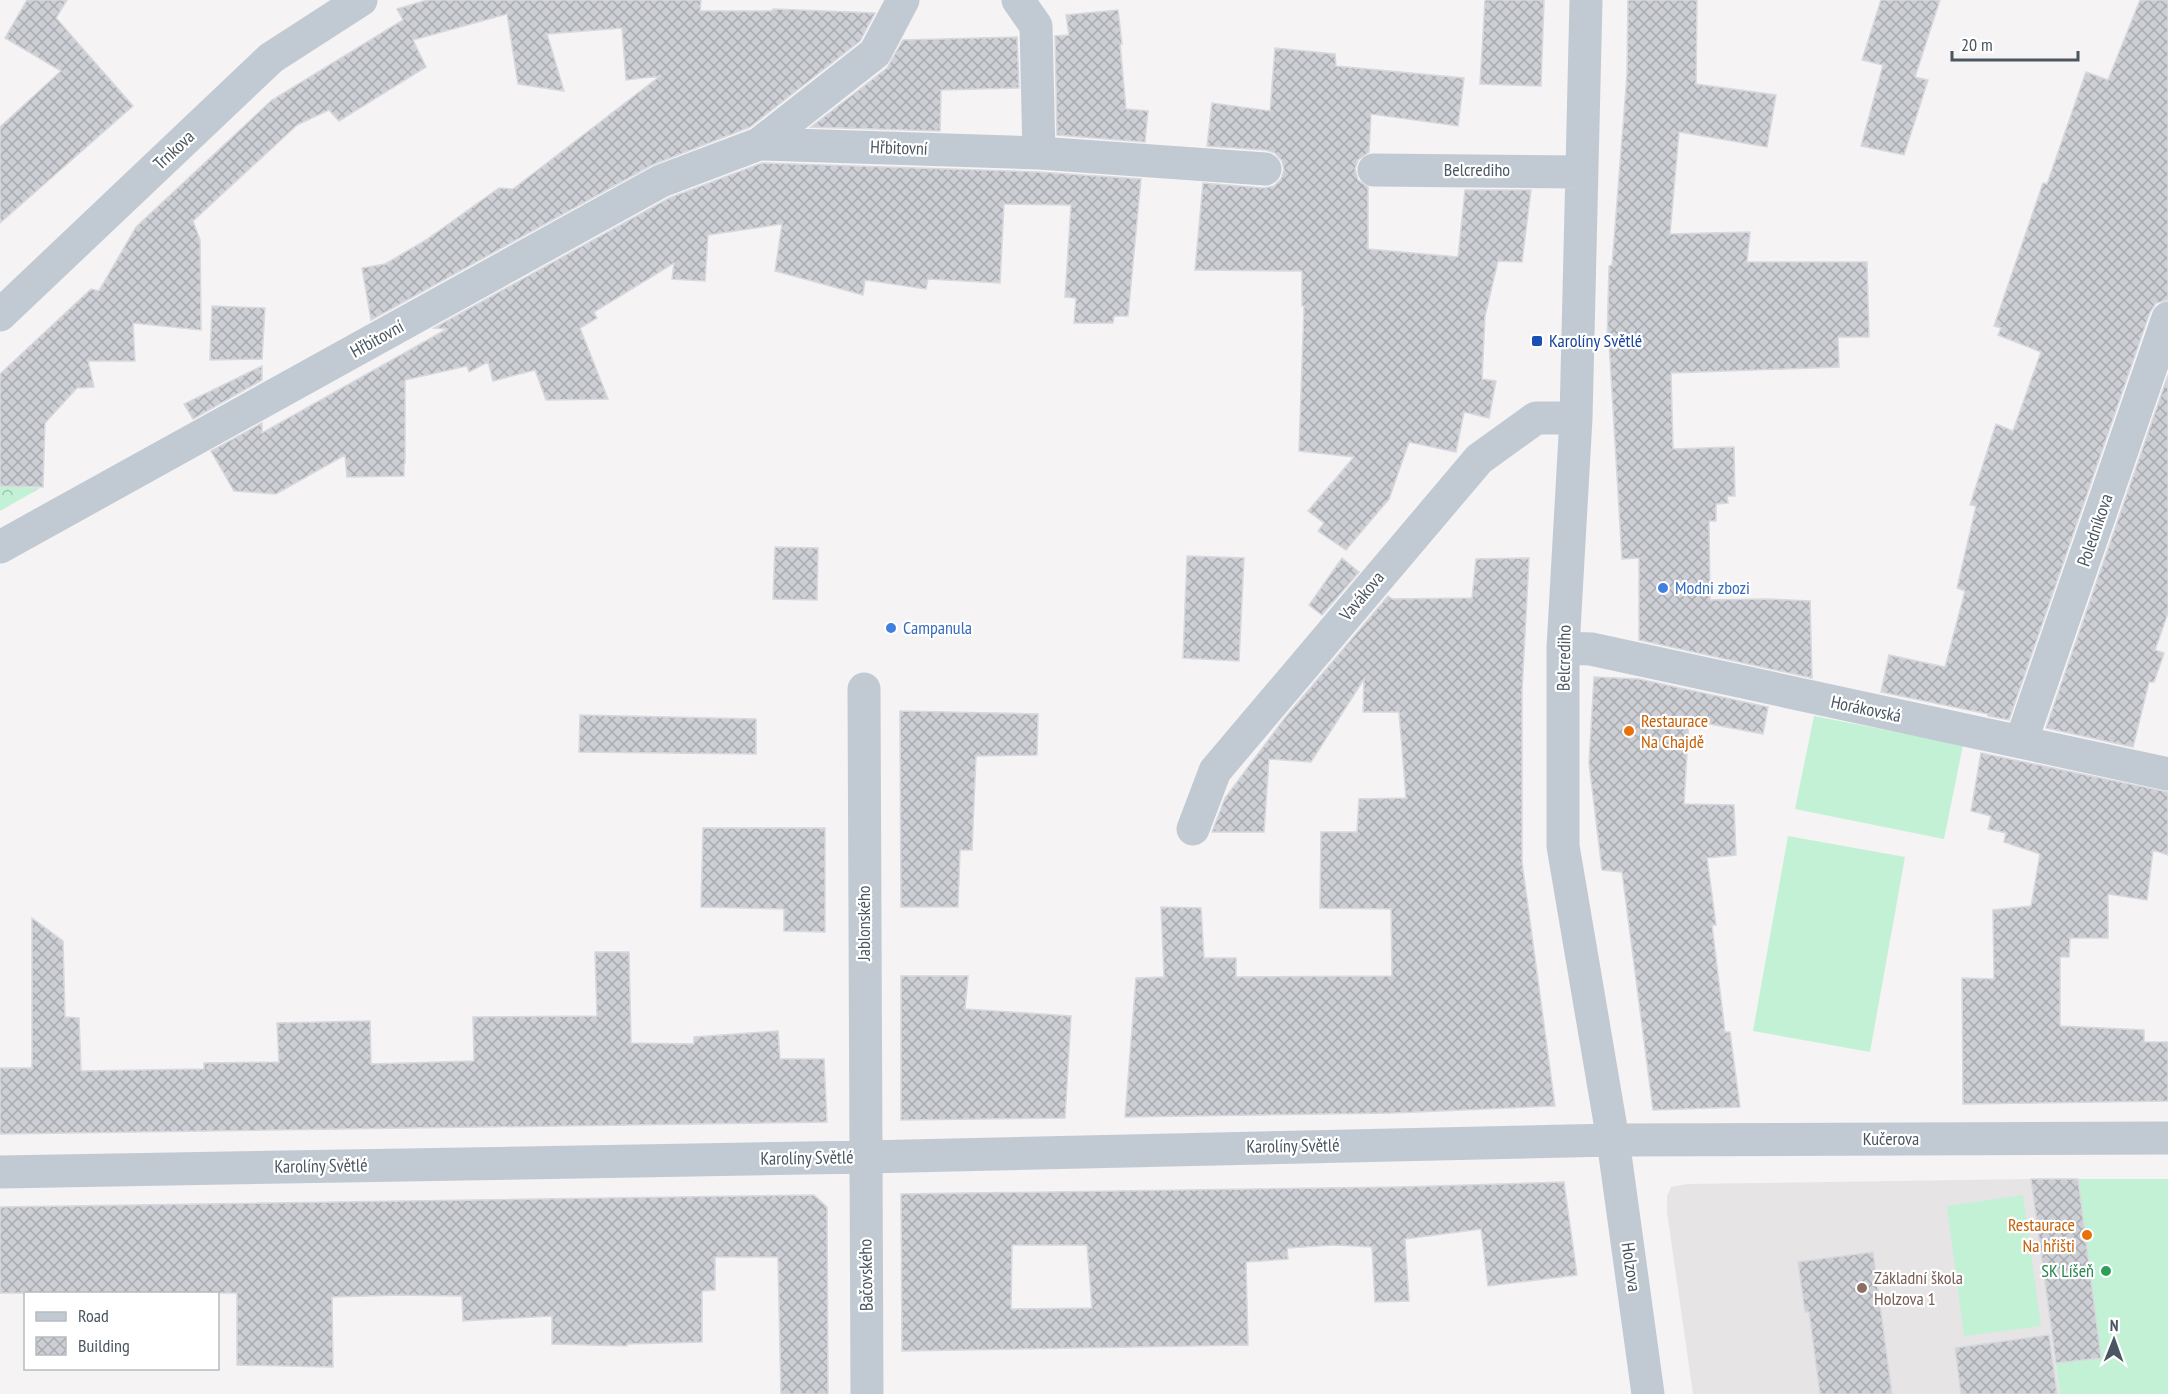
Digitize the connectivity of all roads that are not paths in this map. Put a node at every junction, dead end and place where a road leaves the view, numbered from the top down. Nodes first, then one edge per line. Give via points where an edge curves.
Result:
1 (361, 0) edge
2 (903, 0) edge
3 (1018, 0) edge
4 (1586, 0) edge
5 (759, 144) junction
6 (1039, 153) junction
7 (1265, 169) dead end
8 (1374, 170) dead end
9 (1581, 172) junction
10 (0, 315) edge
11 (2168, 318) edge
12 (1576, 418) junction
13 (0, 547) edge
14 (1563, 648) junction
15 (864, 689) dead end
16 (2021, 742) junction
17 (2168, 774) edge
18 (1193, 829) dead end
19 (2168, 1138) edge
20 (1614, 1140) junction
21 (865, 1157) junction
22 (0, 1172) edge
23 (867, 1394) edge
24 (1648, 1394) edge

1 - 10 street, Trnkova via 271,58
2 - 5 street, Hřbitovní via 875,53
3 - 6 street via 1036,26
4 - 9 street, Belcrediho
5 - 6 street, Hřbitovní
5 - 13 street, Hřbitovní via 662,181
6 - 7 street, Hřbitovní
8 - 9 street, Belcrediho
9 - 12 street, Belcrediho
11 - 16 street, Poledníkova
12 - 14 street, Belcrediho
12 - 18 street, Vavákova via 1536,418 1479,459 1215,771
14 - 16 street, Horákovská via 1591,649
14 - 20 street, Belcrediho via 1563,846
15 - 21 street, Jablonského
16 - 17 street, Horákovská
19 - 20 street, Kučerova
20 - 21 street, Karolíny Světlé
20 - 24 street, Holzova
21 - 22 street, Karolíny Světlé
21 - 23 street, Bačovského

